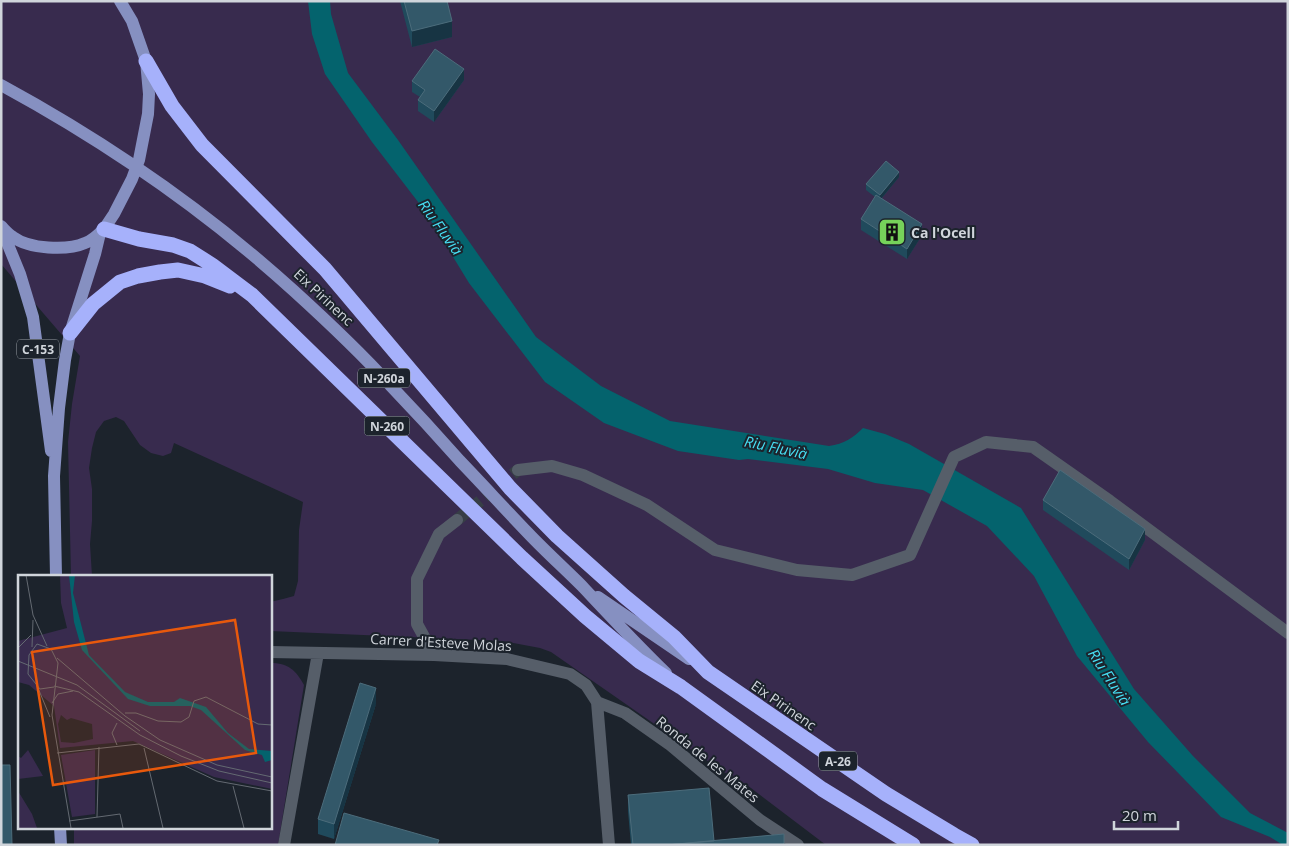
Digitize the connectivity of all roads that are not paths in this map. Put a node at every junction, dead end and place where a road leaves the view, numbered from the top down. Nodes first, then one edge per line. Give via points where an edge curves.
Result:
1 (120, 1) edge
2 (146, 61) junction
3 (1, 85) edge
4 (1, 227) edge
5 (102, 231) junction
6 (252, 295) junction
7 (70, 333) junction
8 (518, 470) tunnel mouth
9 (54, 476) junction
10 (457, 520) tunnel mouth
11 (56, 575) edge
12 (581, 586) junction
13 (1288, 633) edge
14 (271, 652) edge
15 (318, 653) junction
16 (434, 655) junction
17 (708, 672) junction
18 (681, 687) junction
19 (597, 702) junction
20 (60, 828) edge
21 (60, 845) edge
22 (284, 845) edge
23 (609, 845) edge
24 (798, 845) edge
25 (913, 845) edge
26 (972, 845) edge

1 - 2 main road via 132,21
2 - 5 main road via 148,114 140,160 124,196
2 - 17 highway via 172,106 202,145 325,270 510,488 557,536 674,637
3 - 12 main road, Eix Pirinenc / N-260a via 112,150 244,248 317,312 390,384
4 - 5 main road via 25,243 50,248 85,243
4 - 9 main road, C-153 via 33,317
5 - 6 highway, N-260 via 190,251
5 - 7 main road, C-153
6 - 7 highway via 205,276 178,270 138,276 120,282 93,304
6 - 18 highway, N-260 via 578,610 639,661
7 - 9 main road, C-153 via 59,408
8 - 13 street via 552,466 583,475 647,505 715,550 797,570 852,575 910,556 954,458 986,442 1033,447
9 - 11 main road, C-153
10 - 16 street via 440,534 417,579 417,624
12 - 17 main road, Eix Pirinenc / A-26
12 - 18 main road, Eix Pirinenc / A-26
14 - 15 street, Carrer d'Esteve Molas
15 - 16 street, Carrer d'Esteve Molas
15 - 22 street
16 - 19 street, Carrer d'Esteve Molas via 507,658 570,674 586,685
17 - 26 highway, Eix Pirinenc / A-26 via 886,794
18 - 25 highway, Eix Pirinenc / A-26 via 822,789
19 - 23 street
19 - 24 street, Ronda de les Mates via 625,714 669,744 760,820
20 - 21 main road

